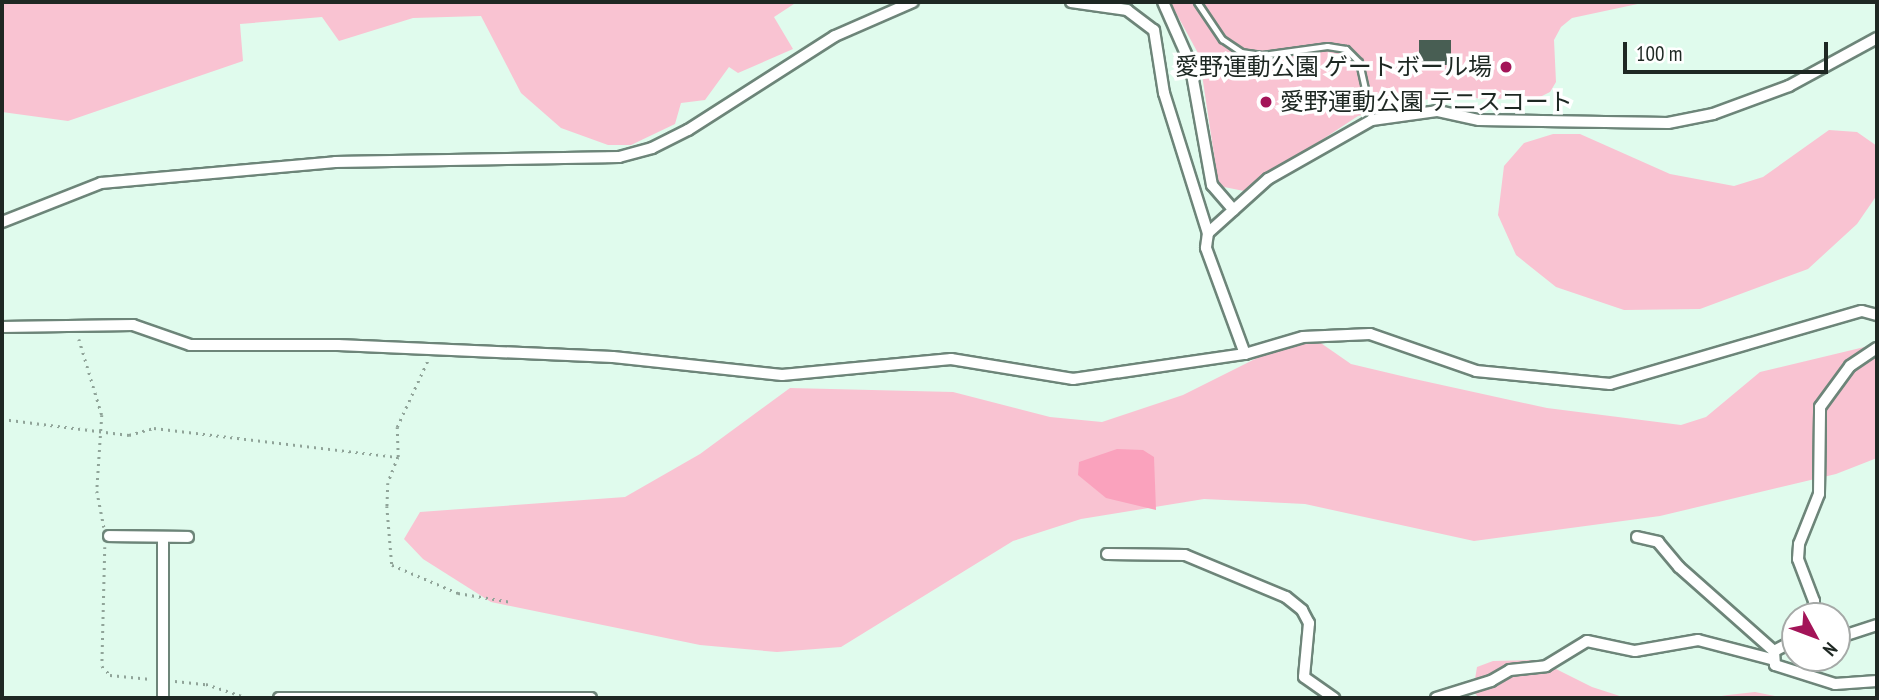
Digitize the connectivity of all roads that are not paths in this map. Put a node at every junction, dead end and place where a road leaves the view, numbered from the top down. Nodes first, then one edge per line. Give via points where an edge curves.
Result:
1 (913, 2) edge
2 (1071, 2) edge
3 (1163, 2) edge
4 (1197, 2) edge
5 (1877, 38) edge
6 (1372, 120) junction
7 (1234, 210) junction
8 (2, 222) edge
9 (1208, 233) junction
10 (1877, 315) edge
11 (2, 327) edge
12 (1877, 348) edge
13 (1245, 354) junction
14 (109, 536) dead end
15 (163, 537) junction
16 (188, 537) dead end
17 (1637, 537) dead end
18 (1107, 554) dead end
19 (1814, 602) edge
20 (1877, 625) edge
21 (1851, 633) edge
22 (1781, 650) edge
23 (1772, 655) junction
24 (1877, 681) edge
25 (163, 698) edge
26 (279, 698) edge
27 (592, 698) edge
28 (1334, 698) edge
29 (1436, 698) edge

1 - 8 street via 835,36 688,130 652,148 619,157 335,162 101,183
2 - 9 street via 1127,10 1154,30 1164,93
3 - 7 street via 1190,63 1212,185
4 - 6 lane via 1222,39 1241,52 1262,55 1327,46 1346,50 1359,62
5 - 6 street via 1789,86 1713,114 1668,122 1479,120 1438,111
6 - 7 street via 1268,179
7 - 9 street
9 - 13 street via 1206,248
10 - 13 street via 1862,311 1610,384 1476,371 1370,334 1303,337
11 - 13 street via 133,325 190,345 338,345 613,357 782,376 951,359 1073,379
12 - 19 street via 1845,372 1820,407 1819,494 1799,544 1798,559
14 - 15 street
15 - 16 street
15 - 25 street
17 - 23 street via 1658,542
18 - 28 street via 1185,555 1286,597 1297,604 1309,623 1304,677
20 - 21 street
22 - 23 street
23 - 24 street via 1782,670 1821,682
23 - 29 street via 1698,640 1635,651 1587,641 1546,666 1510,670 1491,681
26 - 27 street

